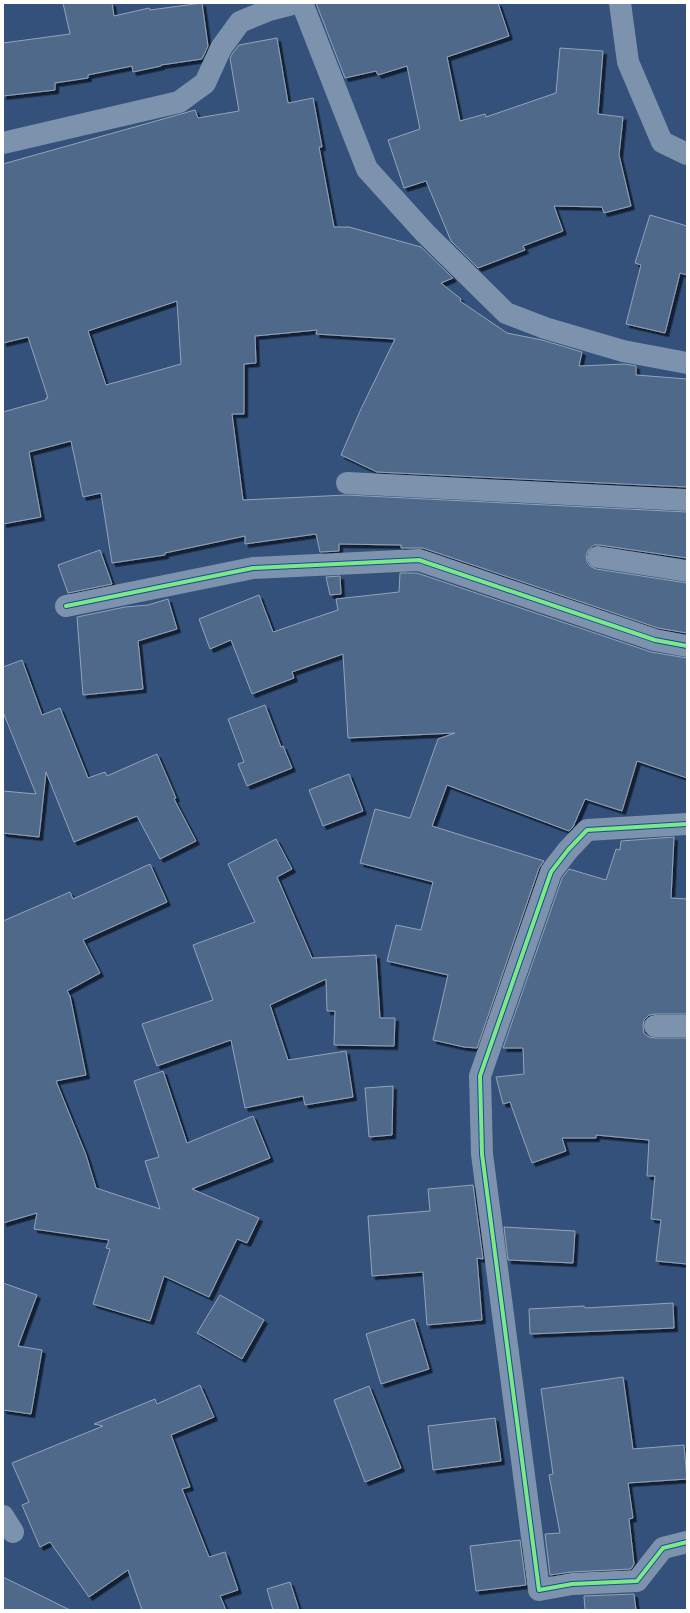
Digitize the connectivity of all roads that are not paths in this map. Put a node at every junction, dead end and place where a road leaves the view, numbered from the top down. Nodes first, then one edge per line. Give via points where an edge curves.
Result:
1 (296, 3) edge
2 (302, 3) edge
3 (620, 3) edge
4 (3, 143) edge
5 (687, 154) edge
6 (687, 363) edge
7 (347, 483) dead end
8 (687, 500) edge
9 (598, 557) dead end
10 (687, 571) edge
11 (66, 606) dead end
12 (687, 646) edge
13 (687, 824) edge
14 (655, 1026) dead end
15 (687, 1026) edge
16 (687, 1542) edge

1 - 4 street via 268,10 240,22 221,48 206,83 179,102
2 - 6 street via 367,169 425,233 506,313 545,328 623,351
3 - 5 street via 628,62 662,142
7 - 8 street
9 - 10 street
11 - 12 street via 253,568 419,560 655,640
13 - 16 street via 587,830 568,850 551,872 480,1076 482,1154 539,1590 572,1584 637,1581 663,1548
14 - 15 street

